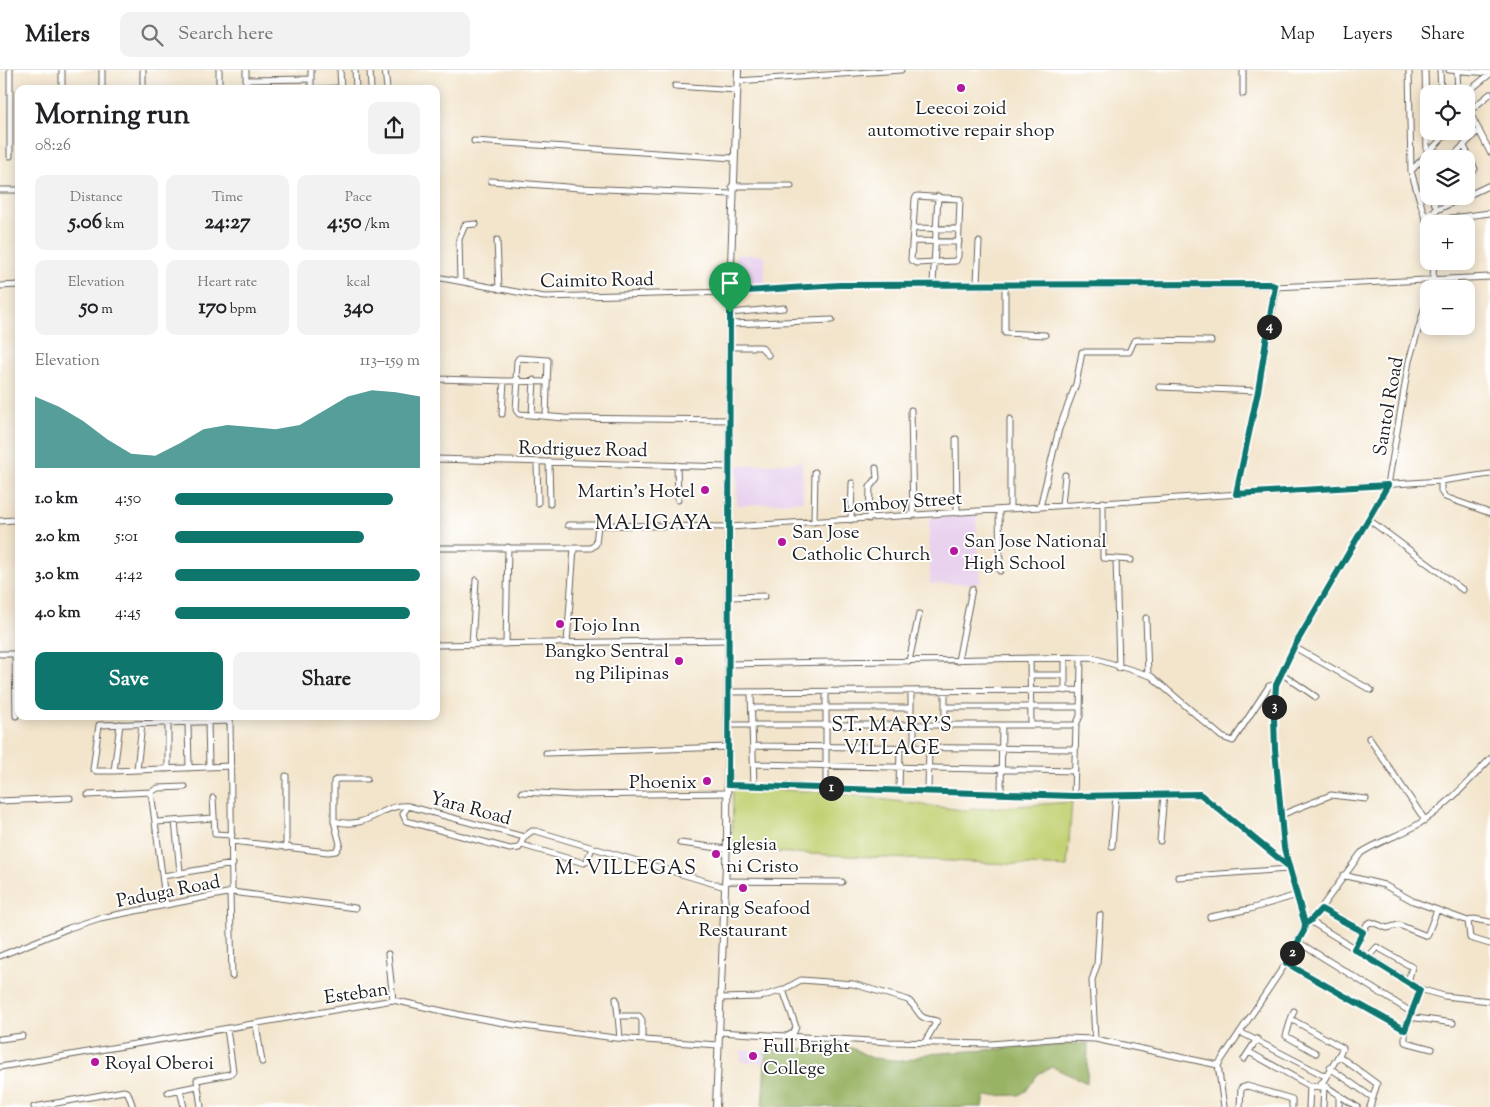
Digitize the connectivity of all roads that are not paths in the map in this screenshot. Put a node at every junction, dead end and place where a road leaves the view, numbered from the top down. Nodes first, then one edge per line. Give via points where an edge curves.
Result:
1 (10, 70) edge
2 (62, 70) edge
3 (102, 70) edge
4 (143, 70) edge
5 (219, 70) edge
6 (246, 70) edge
7 (311, 70) edge
8 (340, 70) edge
9 (355, 70) edge
10 (370, 70) edge
11 (385, 70) edge
12 (738, 70) edge
13 (885, 70) edge
14 (900, 70) edge
15 (1243, 70) edge
16 (1409, 70) edge
17 (1425, 70) edge
18 (1440, 70) edge
19 (1449, 70) edge
20 (1457, 70) edge
21 (1490, 74) edge
22 (311, 79) junction
23 (246, 80) junction
24 (737, 81) junction
25 (62, 85) edge
26 (102, 85) edge
27 (143, 85) edge
28 (219, 85) edge
29 (246, 85) edge
30 (311, 85) edge
31 (341, 85) edge
32 (356, 85) edge
33 (371, 85) edge
34 (387, 85) edge
35 (1426, 85) edge
36 (1441, 85) edge
37 (1458, 85) edge
38 (675, 86) dead end
39 (1475, 86) edge
40 (737, 90) junction
41 (1243, 94) dead end
42 (1490, 94) edge
43 (1475, 106) edge
44 (1475, 123) edge
45 (1479, 130) junction
46 (1440, 140) edge
47 (474, 141) dead end
48 (1464, 146) junction
49 (1430, 150) edge
50 (1460, 150) edge
51 (1466, 150) edge
52 (1490, 152) edge
53 (10, 156) dead end
54 (733, 158) junction
55 (1420, 161) edge
56 (1411, 171) junction
57 (491, 180) dead end
58 (1490, 185) edge
59 (732, 186) junction
60 (791, 186) dead end
61 (0, 190) edge
62 (15, 190) edge
63 (732, 194) junction
64 (938, 196) junction
65 (1435, 205) edge
66 (1437, 210) junction
67 (1490, 213) edge
68 (1424, 215) edge
69 (1426, 215) edge
70 (1474, 215) edge
71 (476, 224) dead end
72 (913, 228) junction
73 (936, 229) junction
74 (959, 229) junction
75 (497, 240) dead end
76 (912, 241) junction
77 (935, 241) junction
78 (959, 242) junction
79 (979, 242) dead end
80 (934, 263) junction
81 (1433, 270) edge
82 (1490, 276) edge
83 (440, 278) edge
84 (1433, 278) junction
85 (460, 281) junction
86 (977, 283) junction
87 (933, 284) junction
88 (1005, 284) junction
89 (15, 285) edge
90 (0, 286) edge
91 (1275, 286) junction
92 (499, 289) junction
93 (730, 292) junction
94 (784, 308) dead end
95 (730, 313) junction
96 (832, 320) dead end
97 (730, 324) junction
98 (1420, 326) edge
99 (1045, 335) dead end
100 (1211, 341) dead end
101 (730, 347) junction
102 (768, 355) dead end
103 (440, 379) edge
104 (517, 379) junction
105 (534, 380) junction
106 (504, 381) junction
107 (548, 382) junction
108 (1159, 387) dead end
109 (1258, 391) junction
110 (911, 410) dead end
111 (502, 414) dead end
112 (532, 416) junction
113 (546, 416) junction
114 (1010, 419) dead end
115 (729, 420) junction
116 (956, 439) dead end
117 (440, 459) edge
118 (537, 462) junction
119 (549, 462) junction
120 (677, 465) junction
121 (729, 467) junction
122 (876, 468) dead end
123 (816, 472) dead end
124 (1490, 474) edge
125 (1065, 475) dead end
126 (1441, 481) junction
127 (852, 483) dead end
128 (1388, 485) junction
129 (1236, 494) junction
130 (678, 500) dead end
131 (1104, 502) junction
132 (538, 503) dead end
133 (550, 504) dead end
134 (1062, 505) junction
135 (1040, 507) junction
136 (1010, 509) junction
137 (999, 510) junction
138 (957, 513) junction
139 (1490, 513) edge
140 (913, 516) junction
141 (869, 519) junction
142 (1368, 519) junction
143 (14, 520) dead end
144 (851, 520) junction
145 (0, 522) edge
146 (814, 522) junction
147 (568, 524) dead end
148 (598, 525) junction
149 (730, 527) junction
150 (508, 547) junction
151 (440, 548) edge
152 (574, 548) junction
153 (1116, 559) junction
154 (1132, 560) dead end
155 (1000, 571) dead end
156 (476, 580) dead end
157 (972, 590) dead end
158 (1463, 590) dead end
159 (765, 596) dead end
160 (729, 597) junction
161 (920, 614) dead end
162 (1146, 618) dead end
163 (728, 640) junction
164 (567, 643) junction
165 (472, 644) junction
166 (506, 644) junction
167 (440, 645) edge
168 (1294, 647) junction
169 (0, 654) edge
170 (15, 654) edge
171 (1081, 657) junction
172 (1030, 658) junction
173 (1065, 658) junction
174 (909, 661) junction
175 (958, 661) junction
176 (728, 664) junction
177 (1120, 668) junction
178 (1280, 673) junction
179 (1030, 675) junction
180 (1065, 675) junction
181 (1148, 675) junction
182 (1276, 685) junction
183 (1080, 690) junction
184 (1371, 690) dead end
185 (945, 691) junction
186 (1030, 691) junction
187 (1065, 691) junction
188 (728, 692) junction
189 (752, 692) junction
190 (826, 692) junction
191 (911, 692) junction
192 (1316, 697) dead end
193 (945, 707) junction
194 (1031, 707) junction
195 (1080, 707) junction
196 (753, 708) junction
197 (911, 708) junction
198 (826, 709) junction
199 (223, 720) edge
200 (230, 720) edge
201 (208, 722) junction
202 (188, 723) junction
203 (120, 724) junction
204 (142, 724) junction
205 (168, 724) junction
206 (728, 725) junction
207 (753, 725) junction
208 (826, 725) junction
209 (913, 725) junction
210 (946, 725) junction
211 (1002, 725) junction
212 (1031, 725) junction
213 (1076, 725) junction
214 (1369, 738) dead end
215 (754, 746) junction
216 (826, 746) junction
217 (728, 747) junction
218 (900, 747) junction
219 (914, 747) junction
220 (929, 747) junction
221 (1002, 747) junction
222 (1075, 749) junction
223 (546, 753) dead end
224 (1490, 759) edge
225 (754, 764) junction
226 (231, 766) junction
227 (826, 766) junction
228 (900, 767) junction
229 (189, 768) junction
230 (209, 768) junction
231 (929, 768) junction
232 (168, 769) junction
233 (1002, 769) junction
234 (137, 770) junction
235 (114, 771) junction
236 (1075, 771) junction
237 (286, 776) dead end
238 (367, 779) dead end
239 (728, 785) junction
240 (754, 786) junction
241 (185, 787) dead end
242 (826, 788) junction
243 (899, 789) junction
244 (928, 790) junction
245 (151, 792) junction
246 (522, 792) dead end
247 (728, 793) junction
248 (1002, 793) junction
249 (1164, 794) junction
250 (1116, 795) junction
251 (88, 796) dead end
252 (1074, 796) junction
253 (70, 798) dead end
254 (213, 798) dead end
255 (1366, 799) dead end
256 (0, 801) edge
257 (408, 806) junction
258 (1281, 815) junction
259 (213, 818) junction
260 (1425, 820) junction
261 (175, 821) junction
262 (334, 821) junction
263 (156, 822) junction
264 (524, 837) junction
265 (232, 838) junction
266 (1160, 841) dead end
267 (680, 843) dead end
268 (522, 845) junction
269 (1112, 846) dead end
270 (286, 848) junction
271 (592, 848) junction
272 (727, 849) junction
273 (233, 864) junction
274 (1288, 868) junction
275 (180, 872) junction
276 (1343, 875) junction
277 (163, 876) junction
278 (1178, 877) dead end
279 (842, 882) dead end
280 (725, 884) junction
281 (231, 892) junction
282 (1297, 895) junction
283 (166, 905) junction
284 (355, 908) dead end
285 (1321, 909) junction
286 (1437, 910) junction
287 (1100, 914) dead end
288 (1210, 917) dead end
289 (1468, 921) junction
290 (1307, 922) junction
291 (1490, 922) edge
292 (1363, 932) junction
293 (1298, 942) junction
294 (1490, 944) edge
295 (1354, 949) junction
296 (388, 954) dead end
297 (0, 956) edge
298 (1368, 957) junction
299 (1286, 963) junction
300 (232, 976) dead end
301 (1408, 982) junction
302 (784, 990) junction
303 (1420, 990) junction
304 (720, 998) junction
305 (616, 999) dead end
306 (393, 1000) junction
307 (1490, 1001) edge
308 (1294, 1011) dead end
309 (1410, 1014) junction
310 (618, 1016) junction
311 (1291, 1019) junction
312 (256, 1024) junction
313 (1453, 1024) dead end
314 (226, 1029) junction
315 (1405, 1030) junction
316 (718, 1032) junction
317 (1240, 1032) junction
318 (22, 1036) dead end
319 (788, 1036) junction
320 (620, 1038) junction
321 (0, 1039) edge
322 (642, 1039) junction
323 (1095, 1039) junction
324 (1257, 1039) junction
325 (925, 1042) junction
326 (718, 1045) junction
327 (1432, 1048) dead end
328 (1249, 1052) junction
329 (1316, 1054) dead end
330 (1339, 1056) junction
331 (1244, 1059) dead end
332 (262, 1062) dead end
333 (1218, 1065) junction
334 (0, 1067) edge
335 (1330, 1068) junction
336 (1325, 1076) junction
337 (1323, 1084) junction
338 (197, 1086) junction
339 (1310, 1086) junction
340 (180, 1090) junction
341 (168, 1092) dead end
342 (1339, 1095) junction
343 (1373, 1098) junction
344 (34, 1107) edge
345 (133, 1107) edge
346 (184, 1107) edge
347 (201, 1107) edge
348 (716, 1107) edge
349 (1224, 1107) edge
350 (1240, 1107) edge
351 (1292, 1107) edge
352 (1309, 1107) edge
353 (1323, 1107) edge
354 (1339, 1107) edge
355 (1356, 1107) edge
356 (1370, 1107) edge

1 - 53 street
2 - 25 street
3 - 26 street
4 - 27 street
5 - 28 street
6 - 23 street
7 - 22 street
8 - 31 street
9 - 32 street
10 - 33 street
11 - 34 street
12 - 24 main road
13 - 14 street
13 - 24 street
15 - 41 street
16 - 56 street
17 - 35 street
18 - 36 street
19 - 20 street
20 - 21 street
20 - 37 street
21 - 39 street
22 - 23 street
22 - 30 street
23 - 29 street
24 - 40 main road
38 - 40 street
40 - 54 main road
42 - 43 street
44 - 45 street
45 - 48 street
45 - 52 street
46 - 49 street
47 - 54 street
48 - 50 street
48 - 51 street
54 - 59 main road
55 - 56 street
56 - 68 street
57 - 63 street via 578,188
58 - 66 street
59 - 60 street
59 - 63 main road
61 - 62 street
63 - 93 main road
64 - 72 street via 916,196
64 - 73 street
64 - 74 street via 960,199
65 - 66 street
66 - 69 street
67 - 70 street
71 - 85 street via 464,225 460,237
72 - 73 street
72 - 76 street
73 - 74 street
73 - 77 street
74 - 78 street
75 - 92 street
76 - 77 street
76 - 80 street via 913,262
77 - 78 street
77 - 80 street
78 - 80 street via 956,261
79 - 86 street
80 - 87 street
81 - 84 street
82 - 84 street, Caimito Road
83 - 85 street, Caimito Road
84 - 91 street, Caimito Road
85 - 92 street, Caimito Road
86 - 87 street, Caimito Road
86 - 88 street, Caimito Road
87 - 93 street, Caimito Road via 840,285
88 - 91 street, Caimito Road
88 - 99 street via 1005,333
89 - 90 street
91 - 109 street
92 - 93 street, Caimito Road via 544,297
93 - 95 main road
94 - 95 street
95 - 97 main road
96 - 97 street
97 - 101 main road
98 - 128 street, Santol Road via 1406,377
100 - 135 street via 1138,340 1134,341 1129,352 1082,352 1076,384 1060,429
101 - 102 street via 760,347
101 - 115 main road
103 - 106 street
104 - 105 street
104 - 106 street
104 - 107 street via 519,358 545,358 548,361
104 - 112 street via 516,412
105 - 107 street
105 - 112 street
106 - 111 street
107 - 113 street
108 - 109 street
109 - 129 street
110 - 140 street
112 - 113 street
113 - 115 street
114 - 136 street
115 - 121 main road
116 - 138 street
117 - 118 street, Rodriguez Road
118 - 119 street, Rodriguez Road
118 - 132 street
119 - 120 street, Rodriguez Road
119 - 133 street
120 - 121 street, Rodriguez Road
120 - 130 street
121 - 149 main road
122 - 141 street via 877,478 870,487
123 - 146 street
124 - 126 street, Santol Road
125 - 134 street
126 - 128 street, Santol Road
126 - 139 street via 1445,497
127 - 144 street
128 - 129 street, Lomboy Street
128 - 142 street
129 - 131 street, Lomboy Street
131 - 134 street, Lomboy Street
131 - 153 street via 1103,556
134 - 135 street, Lomboy Street
135 - 136 street, Lomboy Street
136 - 137 street, Lomboy Street
137 - 138 street, Lomboy Street
137 - 155 street
138 - 140 street, Lomboy Street
140 - 141 street, Lomboy Street
141 - 144 street, Lomboy Street
142 - 158 street
142 - 168 street
143 - 145 street
144 - 146 street, Lomboy Street
146 - 149 street, Lomboy Street
147 - 148 street, Lomboy Street
148 - 149 street, Lomboy Street
148 - 152 street via 595,546
149 - 160 main road
150 - 151 street
150 - 152 street
150 - 166 street
152 - 164 street
153 - 154 street
153 - 177 street
156 - 165 street
157 - 175 street
159 - 160 street
160 - 163 main road
161 - 174 street
162 - 181 street
163 - 164 street
163 - 176 main road
164 - 166 street
165 - 166 street
165 - 167 street
168 - 178 street
168 - 184 street
169 - 170 street
171 - 173 street
171 - 177 street via 1094,657
171 - 183 street
172 - 173 street
172 - 175 street
172 - 179 street
173 - 180 street
174 - 175 street
174 - 176 street
176 - 188 main road
177 - 181 street
178 - 182 street
178 - 192 street
179 - 180 street
179 - 186 street
180 - 187 street
181 - 182 street via 1230,741 1236,740 1269,686
182 - 258 street via 1274,718
183 - 187 street
183 - 195 street
185 - 186 street
185 - 191 street
185 - 193 street
186 - 187 street
186 - 194 street
188 - 189 street
188 - 206 main road
189 - 190 street
189 - 196 street
190 - 191 street
190 - 198 street
191 - 197 street
193 - 194 street
193 - 210 street
194 - 195 street
194 - 212 street
195 - 213 street
196 - 198 street
196 - 207 street
197 - 198 street
197 - 209 street
198 - 208 street
199 - 201 street
200 - 226 street, Paduga Road
201 - 202 street
201 - 230 street
202 - 205 street
202 - 229 street
203 - 204 street
203 - 235 street
203 - 235 street via 98,726 93,770
204 - 205 street
204 - 234 street
205 - 232 street
206 - 207 street
206 - 217 main road
207 - 208 street
207 - 215 street
208 - 209 street
208 - 216 street
209 - 210 street
209 - 219 street
210 - 211 street
211 - 212 street
211 - 221 street
212 - 213 street
213 - 222 street
214 - 260 street
215 - 216 street
215 - 225 street
216 - 218 street
216 - 227 street
217 - 223 street
217 - 239 main road
218 - 219 street
218 - 228 street
219 - 220 street
220 - 221 street
220 - 231 street
221 - 222 street
221 - 233 street
222 - 236 street
224 - 260 street
225 - 227 street
225 - 240 street
226 - 230 street
226 - 265 street, Paduga Road
227 - 228 street
227 - 242 street
228 - 231 street
228 - 243 street
229 - 230 street
229 - 232 street
231 - 233 street
231 - 244 street
232 - 234 street
233 - 236 street
233 - 248 street
234 - 235 street
236 - 252 street
237 - 270 street
238 - 262 street via 334,781
239 - 240 street
239 - 247 main road
240 - 242 street
241 - 245 street via 158,788
242 - 243 street
243 - 244 street
244 - 248 street
245 - 251 street
245 - 263 street
246 - 247 street via 573,795
247 - 272 main road
248 - 252 street
249 - 250 street
249 - 266 street
249 - 274 street via 1193,793 1207,797
250 - 252 street
250 - 269 street
253 - 256 street
254 - 259 street
255 - 258 street via 1331,795
257 - 262 street via 400,806 357,824
257 - 264 street, Yara Road
257 - 268 street via 403,814 406,821 510,849
258 - 274 street
259 - 261 street
259 - 265 street via 216,835
260 - 276 street via 1361,853
261 - 263 street
261 - 275 street
262 - 270 street via 340,844 336,851
263 - 277 street
264 - 268 street
264 - 271 street, Yara Road via 534,831
265 - 270 street
265 - 273 street, Paduga Road
267 - 272 street
268 - 271 street via 584,863
271 - 280 street, Yara Road
272 - 280 main road
273 - 275 street
273 - 281 street, Paduga Road
274 - 278 street
274 - 282 street
275 - 277 street
276 - 285 street
276 - 286 street via 1384,885
277 - 283 street
279 - 280 street, Yara Road
280 - 304 main road
281 - 283 street, Paduga Road
281 - 284 street
281 - 300 street
282 - 288 street
282 - 290 street
283 - 297 street, Paduga Road via 100,918
285 - 290 street
285 - 292 street
286 - 289 street
286 - 292 street via 1427,936 1399,925 1387,928 1371,922 1366,924
287 - 323 street via 1097,965 1092,980
289 - 291 street
289 - 294 street via 1470,938
290 - 293 street
290 - 295 street
292 - 295 street
293 - 299 street
293 - 309 street
295 - 298 street
296 - 306 street
298 - 301 street
298 - 301 street via 1377,947 1412,967
299 - 315 street
299 - 317 street
301 - 303 street
302 - 304 street via 754,998
302 - 319 street via 796,1024
302 - 325 street via 800,980 840,981 908,1000 924,1020 937,1021
303 - 307 street
303 - 309 street
304 - 316 main road
305 - 310 street
306 - 312 street, Esteban
306 - 320 street, Esteban via 499,1022
308 - 311 street
309 - 313 street
309 - 315 street
310 - 320 street
310 - 322 street via 640,1017
311 - 329 street via 1286,1036
311 - 330 street via 1342,1046
312 - 314 street, Esteban
312 - 332 street
314 - 334 street, Esteban
314 - 338 street via 233,1073 200,1078
315 - 327 street via 1406,1044
316 - 319 street
316 - 326 main road
317 - 324 street
317 - 333 street
318 - 321 street
319 - 325 street
320 - 322 street, Esteban
322 - 326 street, Esteban
323 - 325 street via 1063,1038 991,1044
323 - 333 street
324 - 328 street
324 - 336 street
326 - 348 main road
328 - 331 street
328 - 339 street
330 - 335 street
330 - 343 street via 1376,1083
333 - 349 street
335 - 336 street
335 - 343 street
336 - 337 street
337 - 339 street via 1319,1088
337 - 342 street
337 - 353 street
338 - 340 street
338 - 347 street
339 - 352 street
340 - 341 street
340 - 346 street
342 - 354 street
342 - 355 street
343 - 356 street
344 - 345 street via 124,1091 128,1093
350 - 351 street via 1241,1090 1247,1086 1292,1099

